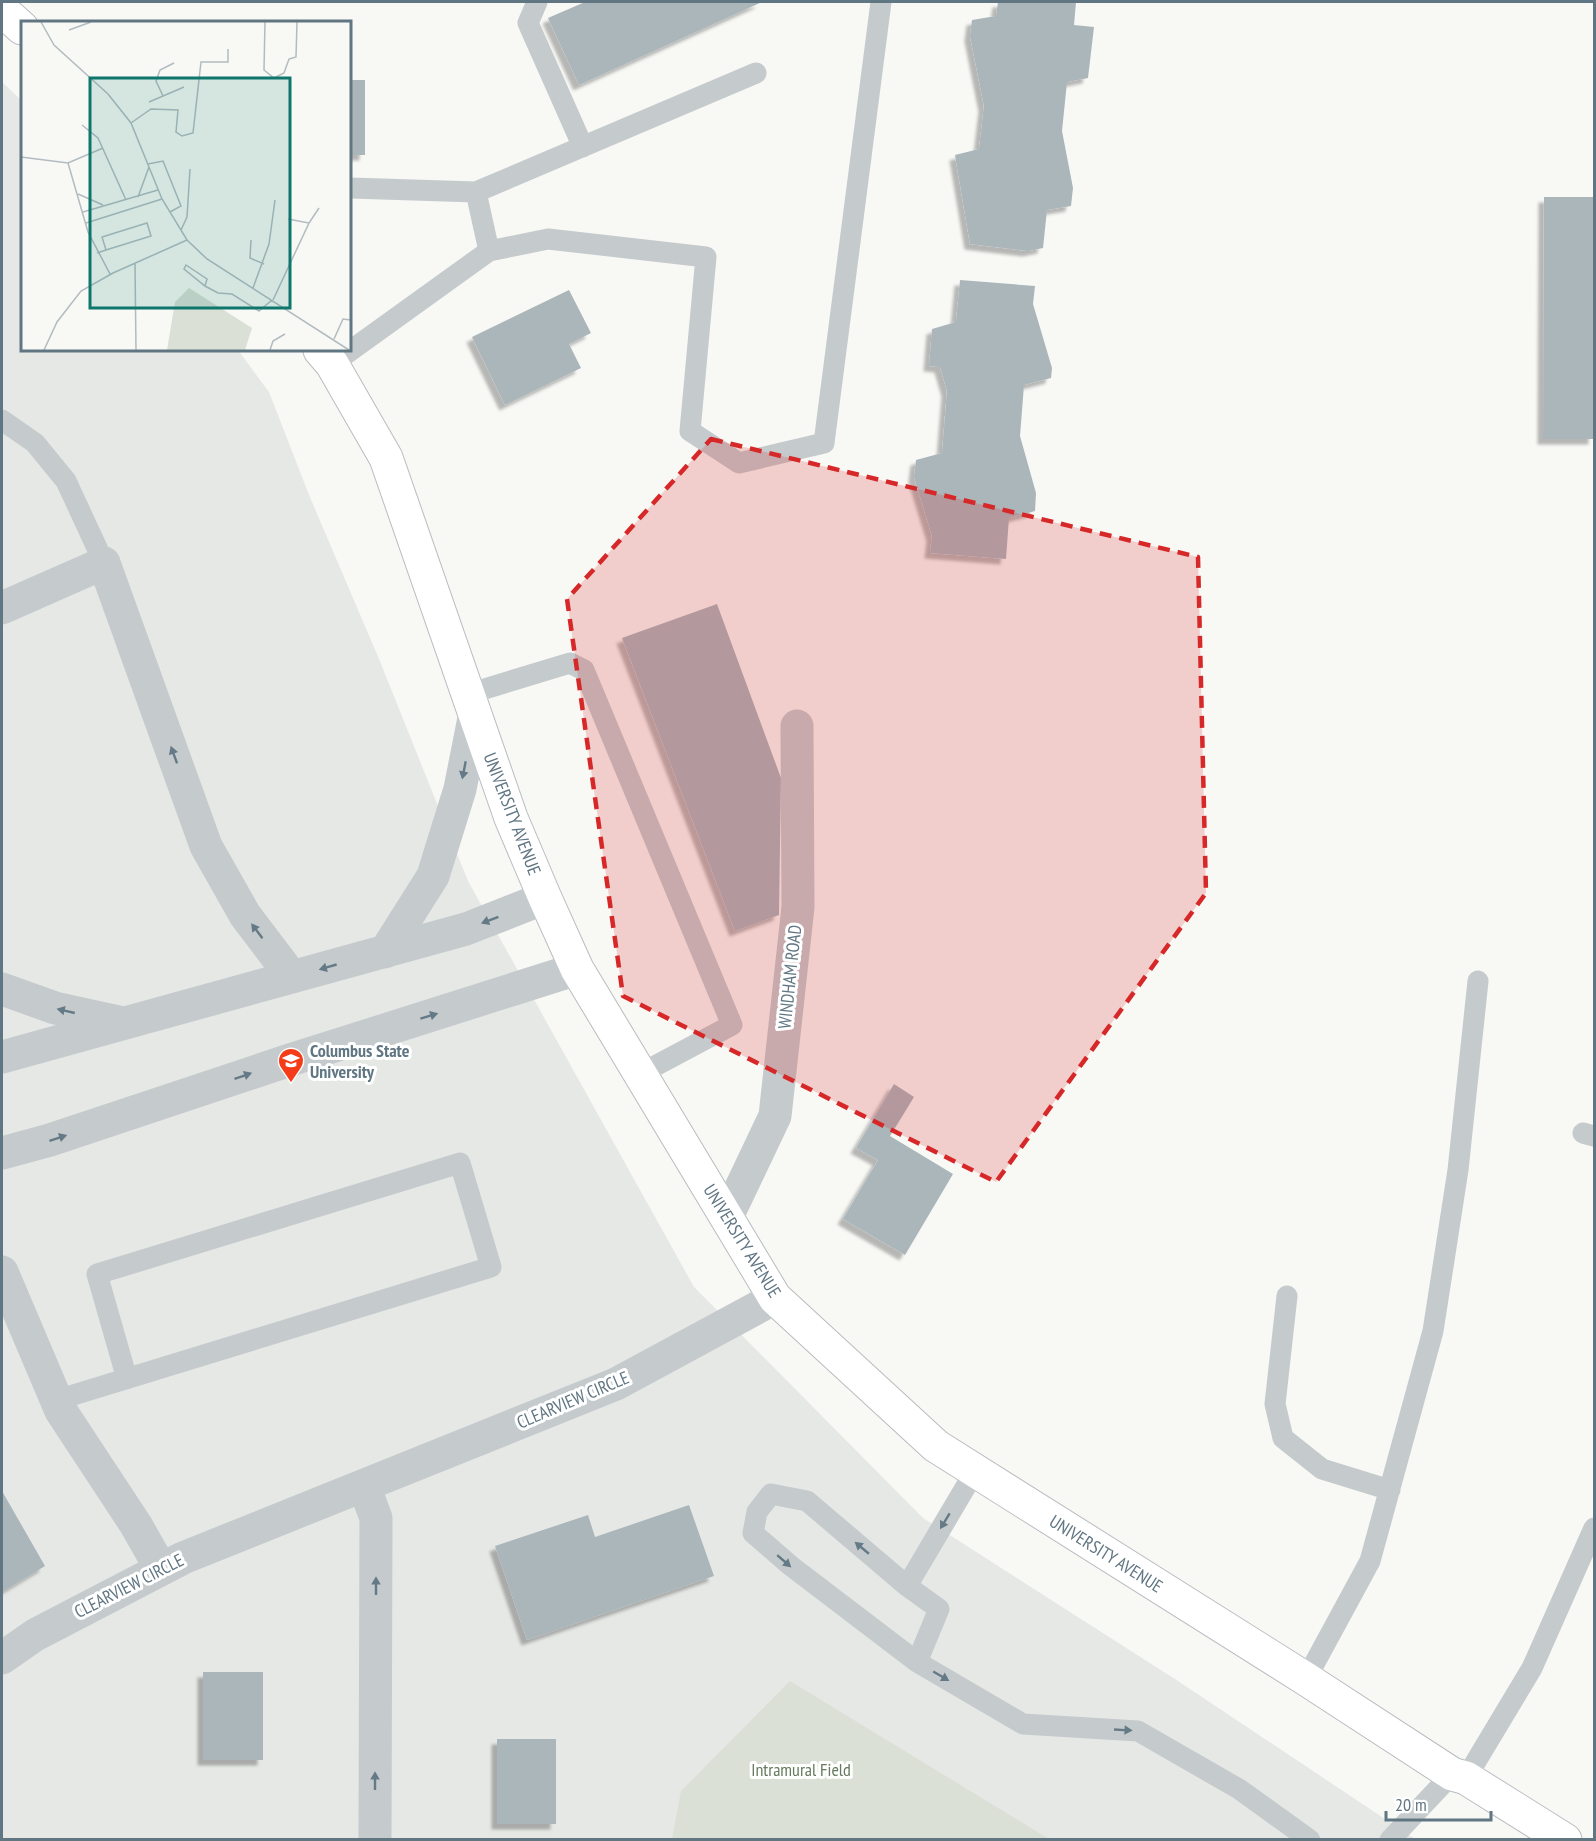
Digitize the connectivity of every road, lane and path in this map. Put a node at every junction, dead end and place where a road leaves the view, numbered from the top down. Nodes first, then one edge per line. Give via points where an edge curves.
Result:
1 (537, 2) edge
2 (881, 2) edge
3 (2, 10) edge
4 (21, 27) edge
5 (756, 73) dead end
6 (583, 147) junction
7 (351, 188) edge
8 (476, 192) junction
9 (489, 251) junction
10 (351, 341) edge
11 (326, 357) edge
12 (2, 420) edge
13 (104, 563) junction
14 (2, 608) edge
15 (472, 704) junction
16 (797, 726) dead end
17 (545, 898) junction
18 (385, 952) junction
19 (577, 969) junction
20 (292, 977) junction
21 (1478, 981) dead end
22 (2, 989) edge
23 (123, 1023) junction
24 (2, 1057) edge
25 (640, 1074) junction
26 (2, 1153) edge
27 (727, 1217) junction
28 (2, 1272) edge
29 (1287, 1296) dead end
30 (775, 1298) junction
31 (127, 1378) junction
32 (57, 1400) junction
33 (975, 1471) junction
34 (364, 1486) junction
35 (1390, 1490) junction
36 (1594, 1528) edge
37 (161, 1569) junction
38 (907, 1586) junction
39 (2, 1658) edge
40 (917, 1662) junction
41 (1306, 1678) junction
42 (1459, 1776) junction
43 (375, 1839) edge
44 (1310, 1839) edge
45 (1390, 1839) edge
46 (1565, 1839) edge

1 - 6 lane via 528,23
2 - 9 lane via 824,443 739,463 690,431 706,257 548,239
3 - 4 main road
5 - 6 lane
6 - 8 lane
7 - 8 lane
8 - 9 lane
9 - 10 lane
11 - 15 main road, UNIVERSITY AVENUE via 386,458
12 - 13 lane via 35,443 66,481
13 - 14 street
20 -> 13 street via 245,915 206,846
15 - 17 main road, UNIVERSITY AVENUE
15 -> 18 street via 460,789 433,876
15 - 25 lane via 570,663 584,670 732,1025
16 - 27 street, WINDHAM ROAD via 798,907 775,1116
17 -> 18 street via 466,929
17 - 19 main road, UNIVERSITY AVENUE
18 -> 20 street
19 - 25 main road, UNIVERSITY AVENUE
26 -> 19 street
20 - 23 street
21 - 35 lane via 1458,1170 1433,1330
23 -> 22 street via 55,1008
23 - 24 street
25 - 27 main road, UNIVERSITY AVENUE
27 - 30 main road, UNIVERSITY AVENUE
28 - 32 street
29 - 35 lane via 1275,1404 1283,1438 1322,1469
30 - 33 main road, UNIVERSITY AVENUE via 936,1446
30 - 34 street, CLEARVIEW CIRCLE via 616,1384
31 - 31 lane via 491,1267 460,1163 97,1274
31 - 32 lane
32 - 37 street
33 -> 38 lane
33 - 41 main road, UNIVERSITY AVENUE
34 - 37 street, CLEARVIEW CIRCLE
43 -> 34 street via 376,1518
35 - 41 lane via 1370,1561
36 - 42 lane via 1532,1668
37 - 39 street, CLEARVIEW CIRCLE via 35,1635
38 - 40 lane via 939,1609
38 -> 40 lane via 807,1501 771,1494 757,1512 753,1533 790,1566
40 -> 44 lane via 1023,1724 1138,1731 1239,1788
41 - 42 main road, UNIVERSITY AVENUE
42 - 45 lane
42 - 46 main road, UNIVERSITY AVENUE

